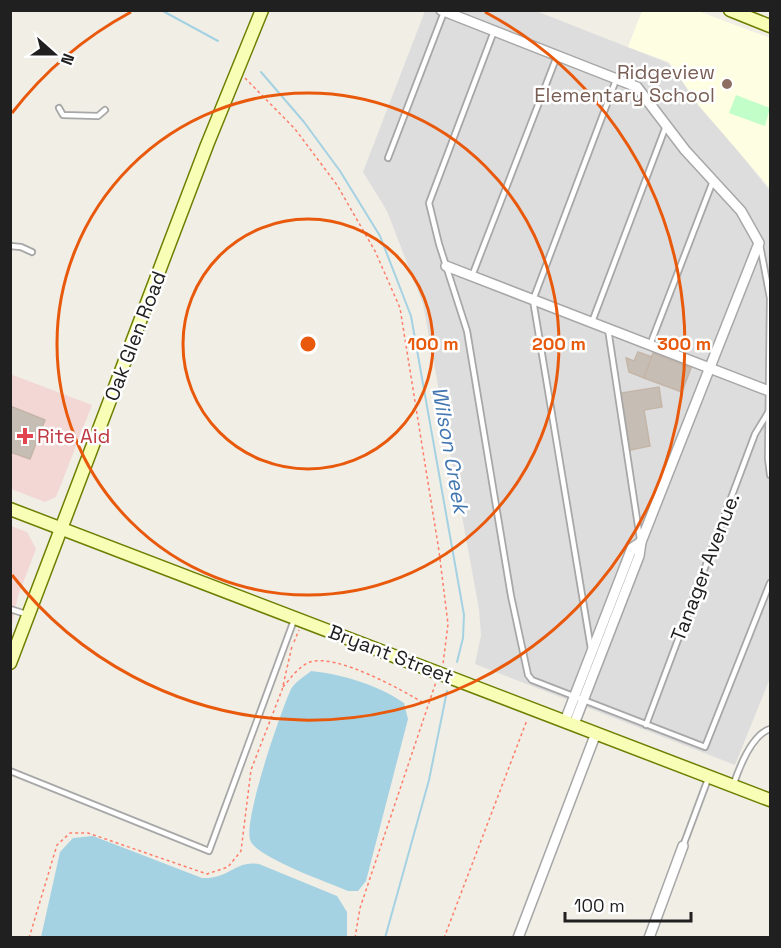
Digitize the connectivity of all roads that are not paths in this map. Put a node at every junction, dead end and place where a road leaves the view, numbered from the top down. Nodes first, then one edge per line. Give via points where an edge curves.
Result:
1 (262, 10) edge
2 (730, 10) edge
3 (442, 11) edge
4 (771, 26) edge
5 (494, 31) junction
6 (557, 56) junction
7 (616, 79) junction
8 (59, 108) dead end
9 (105, 110) dead end
10 (666, 126) junction
11 (388, 158) dead end
12 (713, 181) junction
13 (759, 243) junction
14 (10, 246) edge
15 (32, 252) dead end
16 (446, 266) junction
17 (472, 276) junction
18 (533, 300) junction
19 (591, 322) junction
20 (608, 329) junction
21 (650, 345) junction
22 (710, 368) junction
23 (769, 391) junction
24 (768, 411) junction
25 (771, 475) edge
26 (10, 509) edge
27 (62, 529) junction
28 (641, 542) junction
29 (771, 583) edge
30 (10, 609) edge
31 (29, 615) junction
32 (299, 619) junction
33 (596, 653) junction
34 (10, 663) edge
35 (579, 698) junction
36 (569, 723) junction
37 (646, 725) junction
38 (771, 729) edge
39 (596, 733) junction
40 (10, 771) edge
41 (709, 776) junction
42 (733, 786) junction
43 (771, 800) edge
44 (683, 846) joint
45 (518, 938) edge
46 (649, 938) edge

1 - 27 main road, Oak Glen Road
2 - 4 main road
3 - 5 street
3 - 11 lane
5 - 6 street
5 - 16 lane via 429,203
6 - 7 street
6 - 17 lane
7 - 10 street via 638,87
7 - 18 lane
8 - 9 lane via 63,115 98,117
10 - 12 street
10 - 19 lane
12 - 13 street via 741,211
12 - 21 lane
13 - 22 street
13 - 23 lane via 770,298
14 - 15 lane
16 - 17 street
16 - 35 lane via 467,331 528,675
17 - 18 street
18 - 19 street
18 - 33 lane
19 - 20 street
20 - 21 street
20 - 28 lane
21 - 22 street
22 - 23 street
22 - 28 street
23 - 24 lane
24 - 25 lane
24 - 37 lane, Tanager Avenue. via 755,434
26 - 27 main road, Bryant Street
27 - 31 main road, Oak Glen Road
27 - 32 main road, Bryant Street
28 - 33 street via 639,556
29 - 37 lane via 705,747
30 - 31 lane
31 - 34 main road, Oak Glen Road
32 - 36 main road, Bryant Street
32 - 40 lane via 209,851
33 - 35 street
35 - 36 street
35 - 37 lane
36 - 39 main road, Bryant Street
38 - 42 lane via 755,742 739,766
39 - 41 main road, Bryant Street
39 - 45 street
41 - 42 main road, Bryant Street
41 - 44 lane
42 - 43 main road, Bryant Street
44 - 46 street

